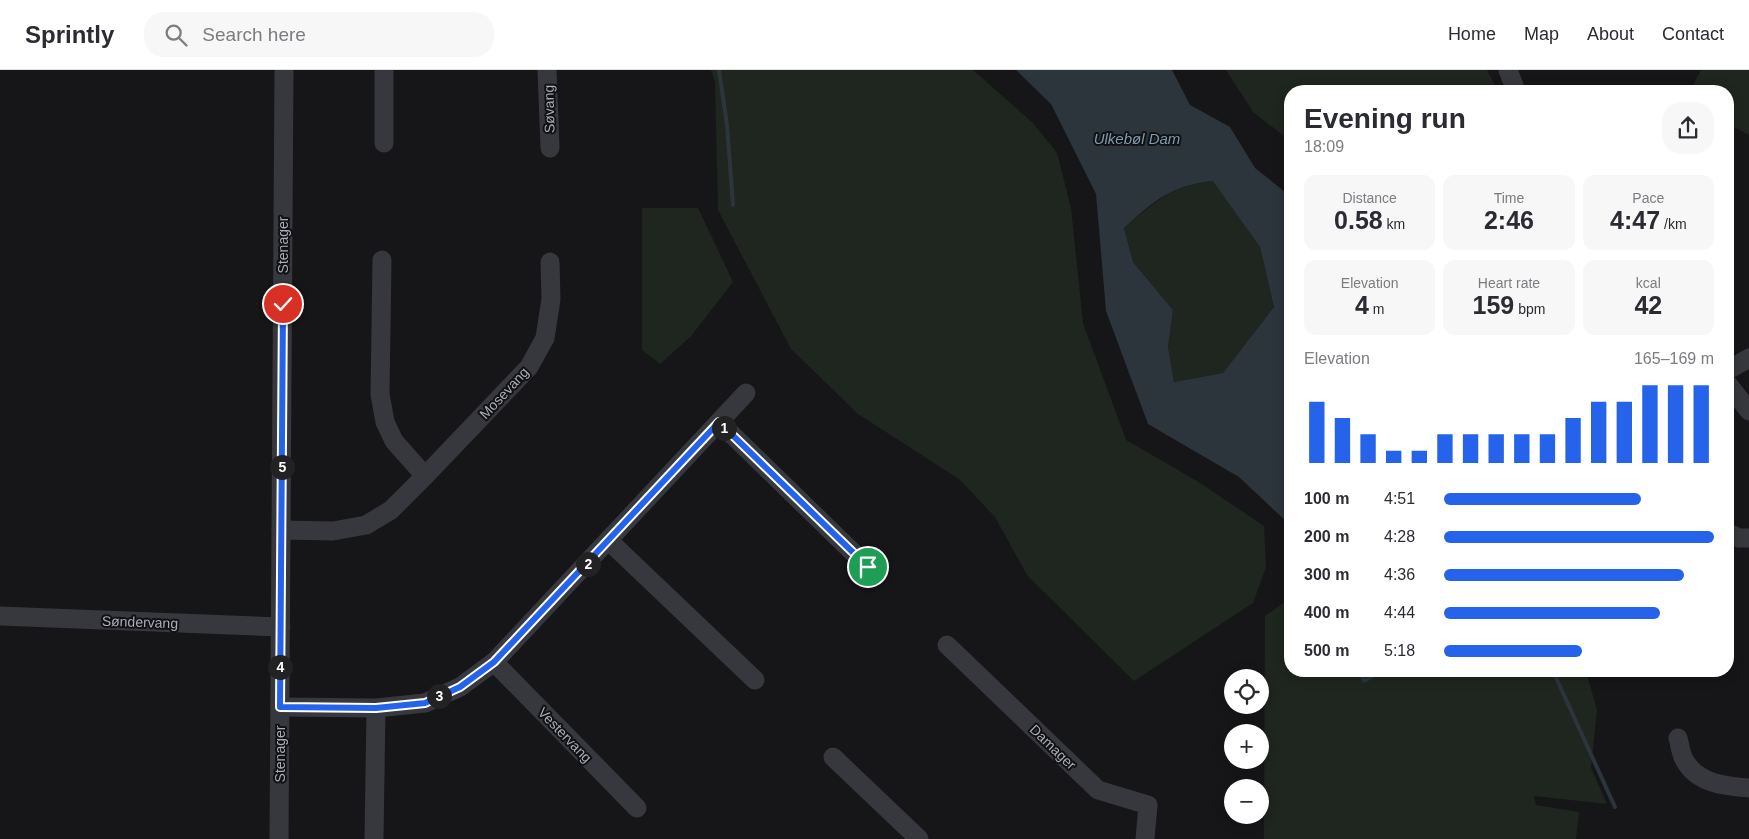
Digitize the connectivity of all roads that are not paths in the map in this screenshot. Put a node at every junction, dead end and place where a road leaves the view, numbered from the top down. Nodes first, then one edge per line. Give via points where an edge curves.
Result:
1 (284, 70) edge
2 (384, 70) edge
3 (547, 70) edge
4 (1508, 70) edge
5 (1514, 85) edge
6 (384, 143) dead end
7 (550, 148) dead end
8 (382, 260) dead end
9 (550, 262) dead end
10 (1749, 358) edge
11 (1734, 367) edge
12 (1734, 392) edge
13 (746, 393) dead end
14 (1749, 411) edge
15 (719, 422) junction
16 (425, 476) junction
17 (281, 530) junction
18 (1734, 536) edge
19 (1749, 538) edge
20 (609, 541) junction
21 (868, 567) dead end
22 (0, 616) edge
23 (280, 627) junction
24 (947, 645) dead end
25 (494, 662) junction
26 (756, 680) dead end
27 (280, 707) junction
28 (376, 708) junction
29 (1678, 738) dead end
30 (833, 757) dead end
31 (1749, 788) edge
32 (637, 808) dead end
33 (279, 839) edge
34 (374, 839) edge
35 (919, 839) edge
36 (1145, 839) edge

1 - 17 street, Stenager
2 - 6 street
3 - 7 street, Søvang
4 - 5 street
8 - 16 street via 380,394 385,422 394,441
9 - 16 street, Mosevang via 551,299 545,338 529,367
10 - 11 street
12 - 14 street
13 - 15 street
15 - 20 street
15 - 21 street
16 - 17 street, Mosevang via 392,510 366,525 332,531
17 - 23 street, Stenager
18 - 19 street
20 - 25 street
20 - 26 street
22 - 23 street, Søndervang
23 - 27 street, Stenager
24 - 36 street, Damager via 1098,790 1148,805
25 - 28 street via 460,687 425,703
25 - 32 street, Vestervang
27 - 28 street
27 - 33 street, Stenager
28 - 34 street
29 - 31 street via 1685,761 1700,777 1723,786
30 - 35 street

